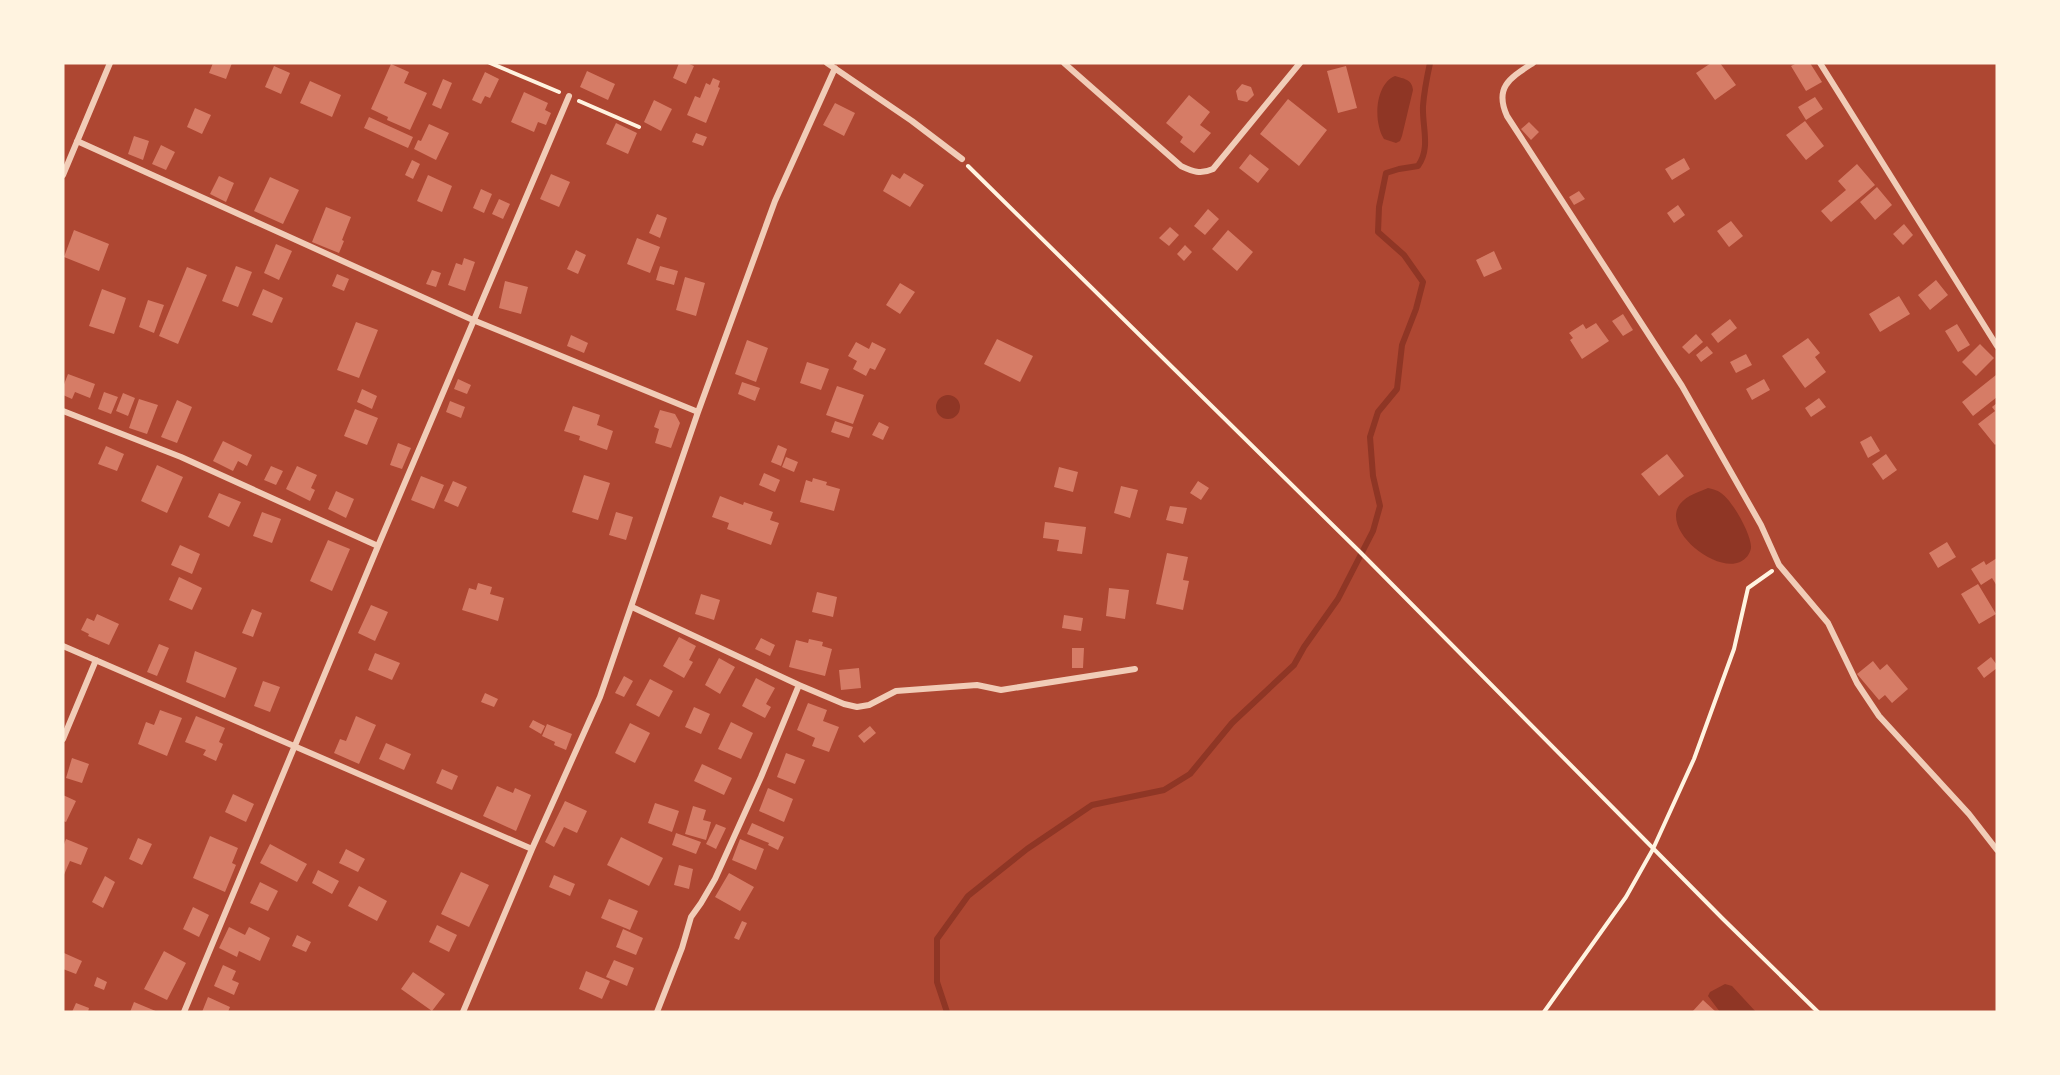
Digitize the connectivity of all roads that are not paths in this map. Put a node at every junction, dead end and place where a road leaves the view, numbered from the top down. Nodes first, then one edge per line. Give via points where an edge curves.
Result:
1 (110, 63) edge
2 (827, 63) edge
3 (1064, 63) edge
4 (1300, 63) edge
5 (1533, 63) edge
6 (1820, 63) edge
7 (835, 68) junction
8 (569, 96) dead end
9 (77, 141) junction
10 (962, 159) road end
11 (63, 175) edge
12 (473, 320) junction
13 (1997, 346) edge
14 (63, 411) edge
15 (698, 412) junction
16 (378, 546) junction
17 (632, 607) junction
18 (63, 646) edge
19 (96, 660) junction
20 (1135, 669) dead end
21 (799, 685) junction
22 (63, 739) edge
23 (295, 745) junction
24 (532, 849) junction
25 (1997, 850) edge
26 (184, 1012) edge
27 (463, 1012) edge
28 (657, 1012) edge

1 - 9 street
2 - 7 street
3 - 4 street via 1180,166 1205,173 1213,169
5 - 25 street via 1506,83 1502,104 1507,116 1682,386 1761,525 1779,565 1828,623 1857,683 1879,716
6 - 13 street
7 - 10 street
7 - 15 street via 775,201
8 - 12 street
9 - 11 street
9 - 12 street
12 - 15 street
12 - 16 street
14 - 16 street via 181,457
15 - 17 street
16 - 23 street
17 - 21 street
17 - 24 street via 600,697
18 - 19 street
19 - 22 street
19 - 23 street
20 - 21 street via 1001,690 977,686 897,691 869,705 857,706
21 - 28 street via 715,879 691,918
23 - 24 street
23 - 26 street
24 - 27 street

